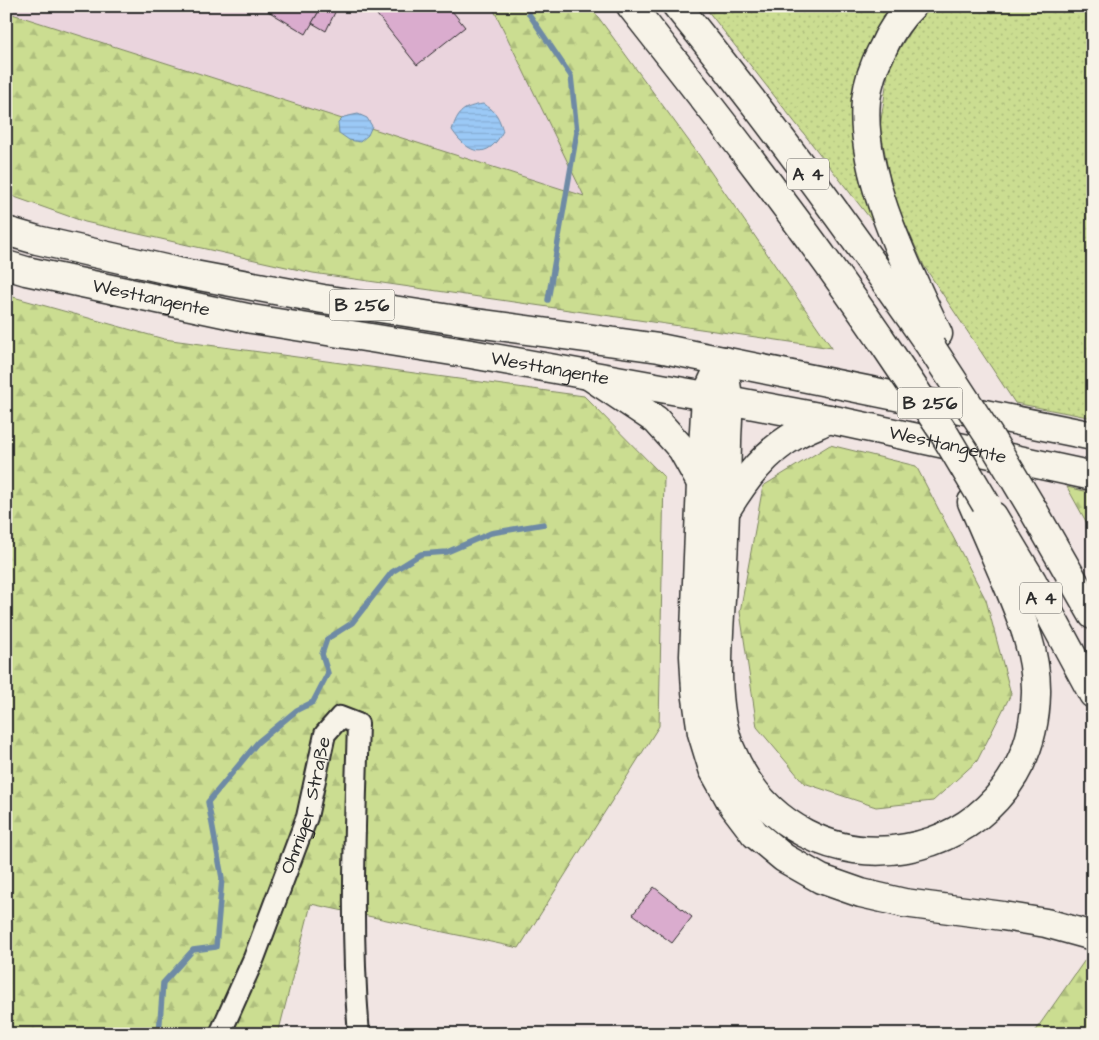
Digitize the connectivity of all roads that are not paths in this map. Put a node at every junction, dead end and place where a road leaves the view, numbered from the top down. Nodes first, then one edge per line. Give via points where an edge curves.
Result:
1 (631, 6) edge
2 (678, 6) edge
3 (912, 6) edge
4 (6, 231) edge
5 (6, 265) edge
6 (938, 348) junction
7 (722, 360) junction
8 (588, 374) junction
9 (717, 398) junction
10 (829, 419) junction
11 (1093, 436) edge
12 (1093, 476) edge
13 (700, 483) junction
14 (979, 503) junction
15 (726, 512) junction
16 (1093, 615) edge
17 (1093, 694) edge
18 (1093, 936) edge
19 (220, 1034) edge
20 (359, 1034) edge

1 - 14 main road, A 4, bridge via 827,261 942,430
2 - 6 main road, A 4
3 - 6 main road via 889,35 874,66 866,100 866,134 887,218
4 - 7 main road, Westtangente / B 256 via 178,272 294,294
5 - 8 main road, Westtangente / B 256 via 252,319
6 - 16 main road, A 4, bridge
7 - 9 main road
7 - 11 main road, Westtangente / B 256
8 - 9 main road, Westtangente / B 256
8 - 13 main road via 656,420 682,449
9 - 10 main road, Westtangente / B 256
9 - 13 main road
9 - 15 main road
10 - 12 main road, Westtangente / B 256
10 - 15 main road via 797,434 768,455 744,481
13 - 18 main road via 694,656 702,733 713,770 755,834 784,858 821,879 861,893 904,903 1003,916
14 - 15 main road via 1025,626 1032,659 1036,690 1034,722 1025,753 1010,781 990,806 965,826 937,840 906,849 875,852 843,848 813,838 785,822 742,775 729,746 721,715 719,685 719,622
14 - 17 main road, A 4 via 1032,581
19 - 20 street, Ohmiger Straße via 254,958 306,817 325,734 340,717 358,724 354,877

